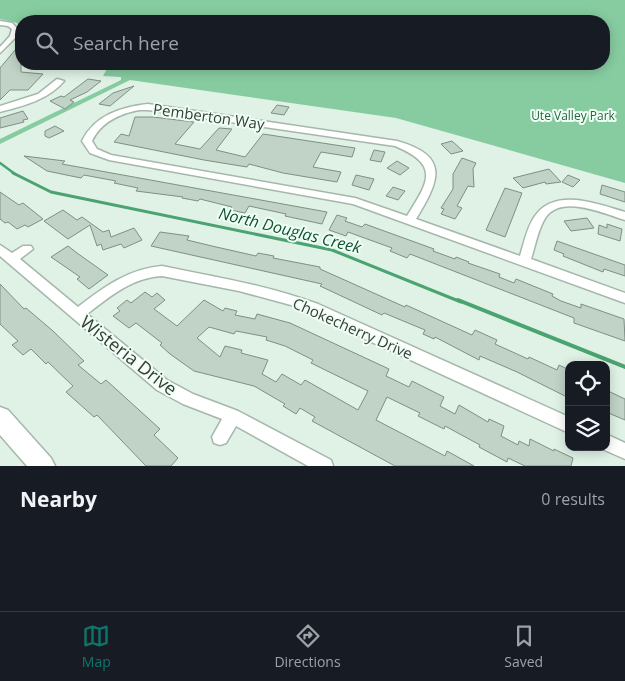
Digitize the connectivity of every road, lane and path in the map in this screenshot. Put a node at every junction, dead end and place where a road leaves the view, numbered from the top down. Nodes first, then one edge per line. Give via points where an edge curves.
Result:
1 (0, 22) edge
2 (0, 51) edge
3 (60, 81) dead end
4 (0, 109) edge
5 (87, 141) junction
6 (76, 144) dead end
7 (625, 216) edge
8 (410, 221) junction
9 (0, 249) edge
10 (27, 249) dead end
11 (12, 259) junction
12 (524, 262) junction
13 (625, 298) edge
14 (78, 314) junction
15 (233, 416) junction
16 (0, 418) edge
17 (565, 424) edge
18 (220, 437) dead end
19 (610, 444) edge
20 (625, 451) edge
21 (43, 466) edge
22 (326, 466) edge

1 - 2 street via 15,29
3 - 4 street via 55,88 43,94
5 - 6 street
5 - 8 street via 93,151 109,157 343,199
5 - 8 street, Pemberton Way via 102,122 137,106 386,142 430,160 432,182
7 - 12 street via 588,205 558,202 539,218
8 - 12 street
9 - 11 street, Wisteria Drive
10 - 11 street
11 - 14 street, Wisteria Drive
12 - 13 street
14 - 15 street, Wisteria Drive via 162,385
14 - 17 street, Chokecherry Drive via 120,283 152,271 264,292 313,308
15 - 18 street
15 - 22 street, Wisteria Drive
16 - 21 main road
19 - 20 street

